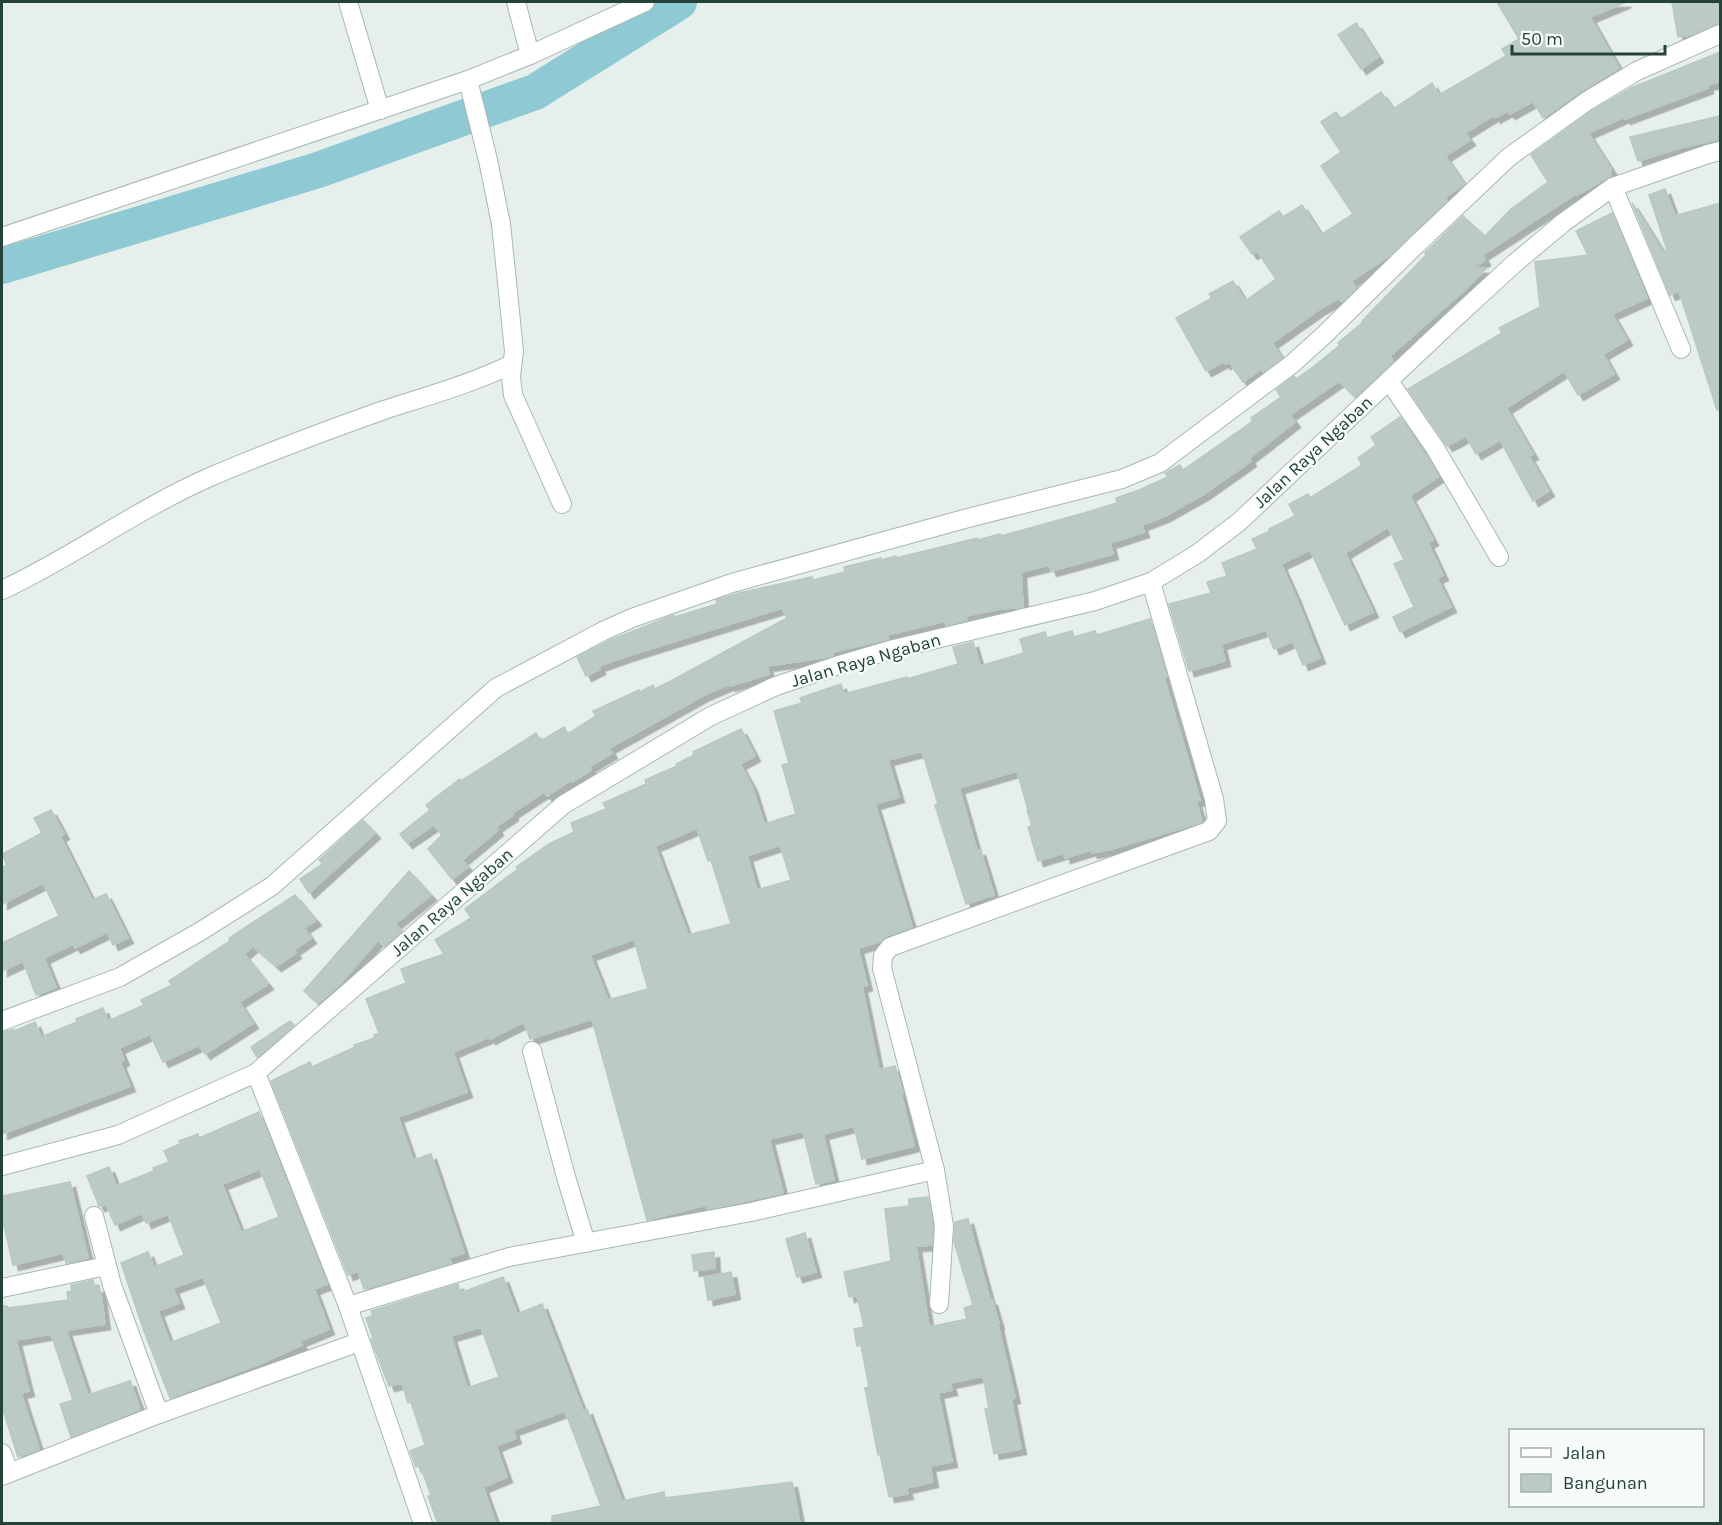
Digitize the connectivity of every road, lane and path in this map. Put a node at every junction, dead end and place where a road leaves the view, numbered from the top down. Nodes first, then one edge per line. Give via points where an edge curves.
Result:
1 (348, 2) edge
2 (516, 2) edge
3 (645, 2) edge
4 (1720, 34) edge
5 (531, 56) junction
6 (468, 80) junction
7 (380, 110) junction
8 (1720, 151) edge
9 (1613, 188) junction
10 (2, 237) edge
11 (1681, 349) dead end
12 (512, 364) junction
13 (1389, 381) junction
14 (562, 504) dead end
15 (1499, 557) dead end
16 (1151, 582) junction
17 (2, 590) edge
18 (2, 1021) edge
19 (532, 1051) dead end
20 (256, 1073) junction
21 (2, 1166) edge
22 (935, 1170) junction
23 (94, 1216) dead end
24 (586, 1243) junction
25 (106, 1266) junction
26 (2, 1288) edge
27 (939, 1304) dead end
28 (348, 1306) junction
29 (359, 1342) junction
30 (159, 1414) junction
31 (2, 1453) edge
32 (5, 1474) edge
33 (423, 1524) edge

1 - 7 street
2 - 5 street
3 - 5 street
4 - 18 street via 1637,71 1509,157 1292,364 1160,463 1122,479 732,584 603,631 496,688 272,886 120,977
5 - 6 street
6 - 7 street
6 - 12 street via 501,224 514,351
7 - 10 street
8 - 9 street, Jalan Raya Ngaban
9 - 11 street
9 - 13 street, Jalan Raya Ngaban via 1515,263
12 - 14 street via 513,395
12 - 17 street via 482,379 382,411 209,478
13 - 15 street via 1435,448
13 - 16 street, Jalan Raya Ngaban via 1239,522
16 - 20 street, Jalan Raya Ngaban via 1095,601 836,666 776,686 687,729 563,805
16 - 22 street via 1217,821 1209,831 891,947 883,956 882,968
19 - 24 street
20 - 21 street, Jalan Raya Ngaban via 118,1136
20 - 28 street
22 - 24 street via 751,1212
22 - 27 street via 944,1226
23 - 25 street
24 - 28 street via 509,1257
25 - 26 street
25 - 30 street
28 - 29 street
29 - 30 street
29 - 33 street
30 - 32 street
31 - 32 street

